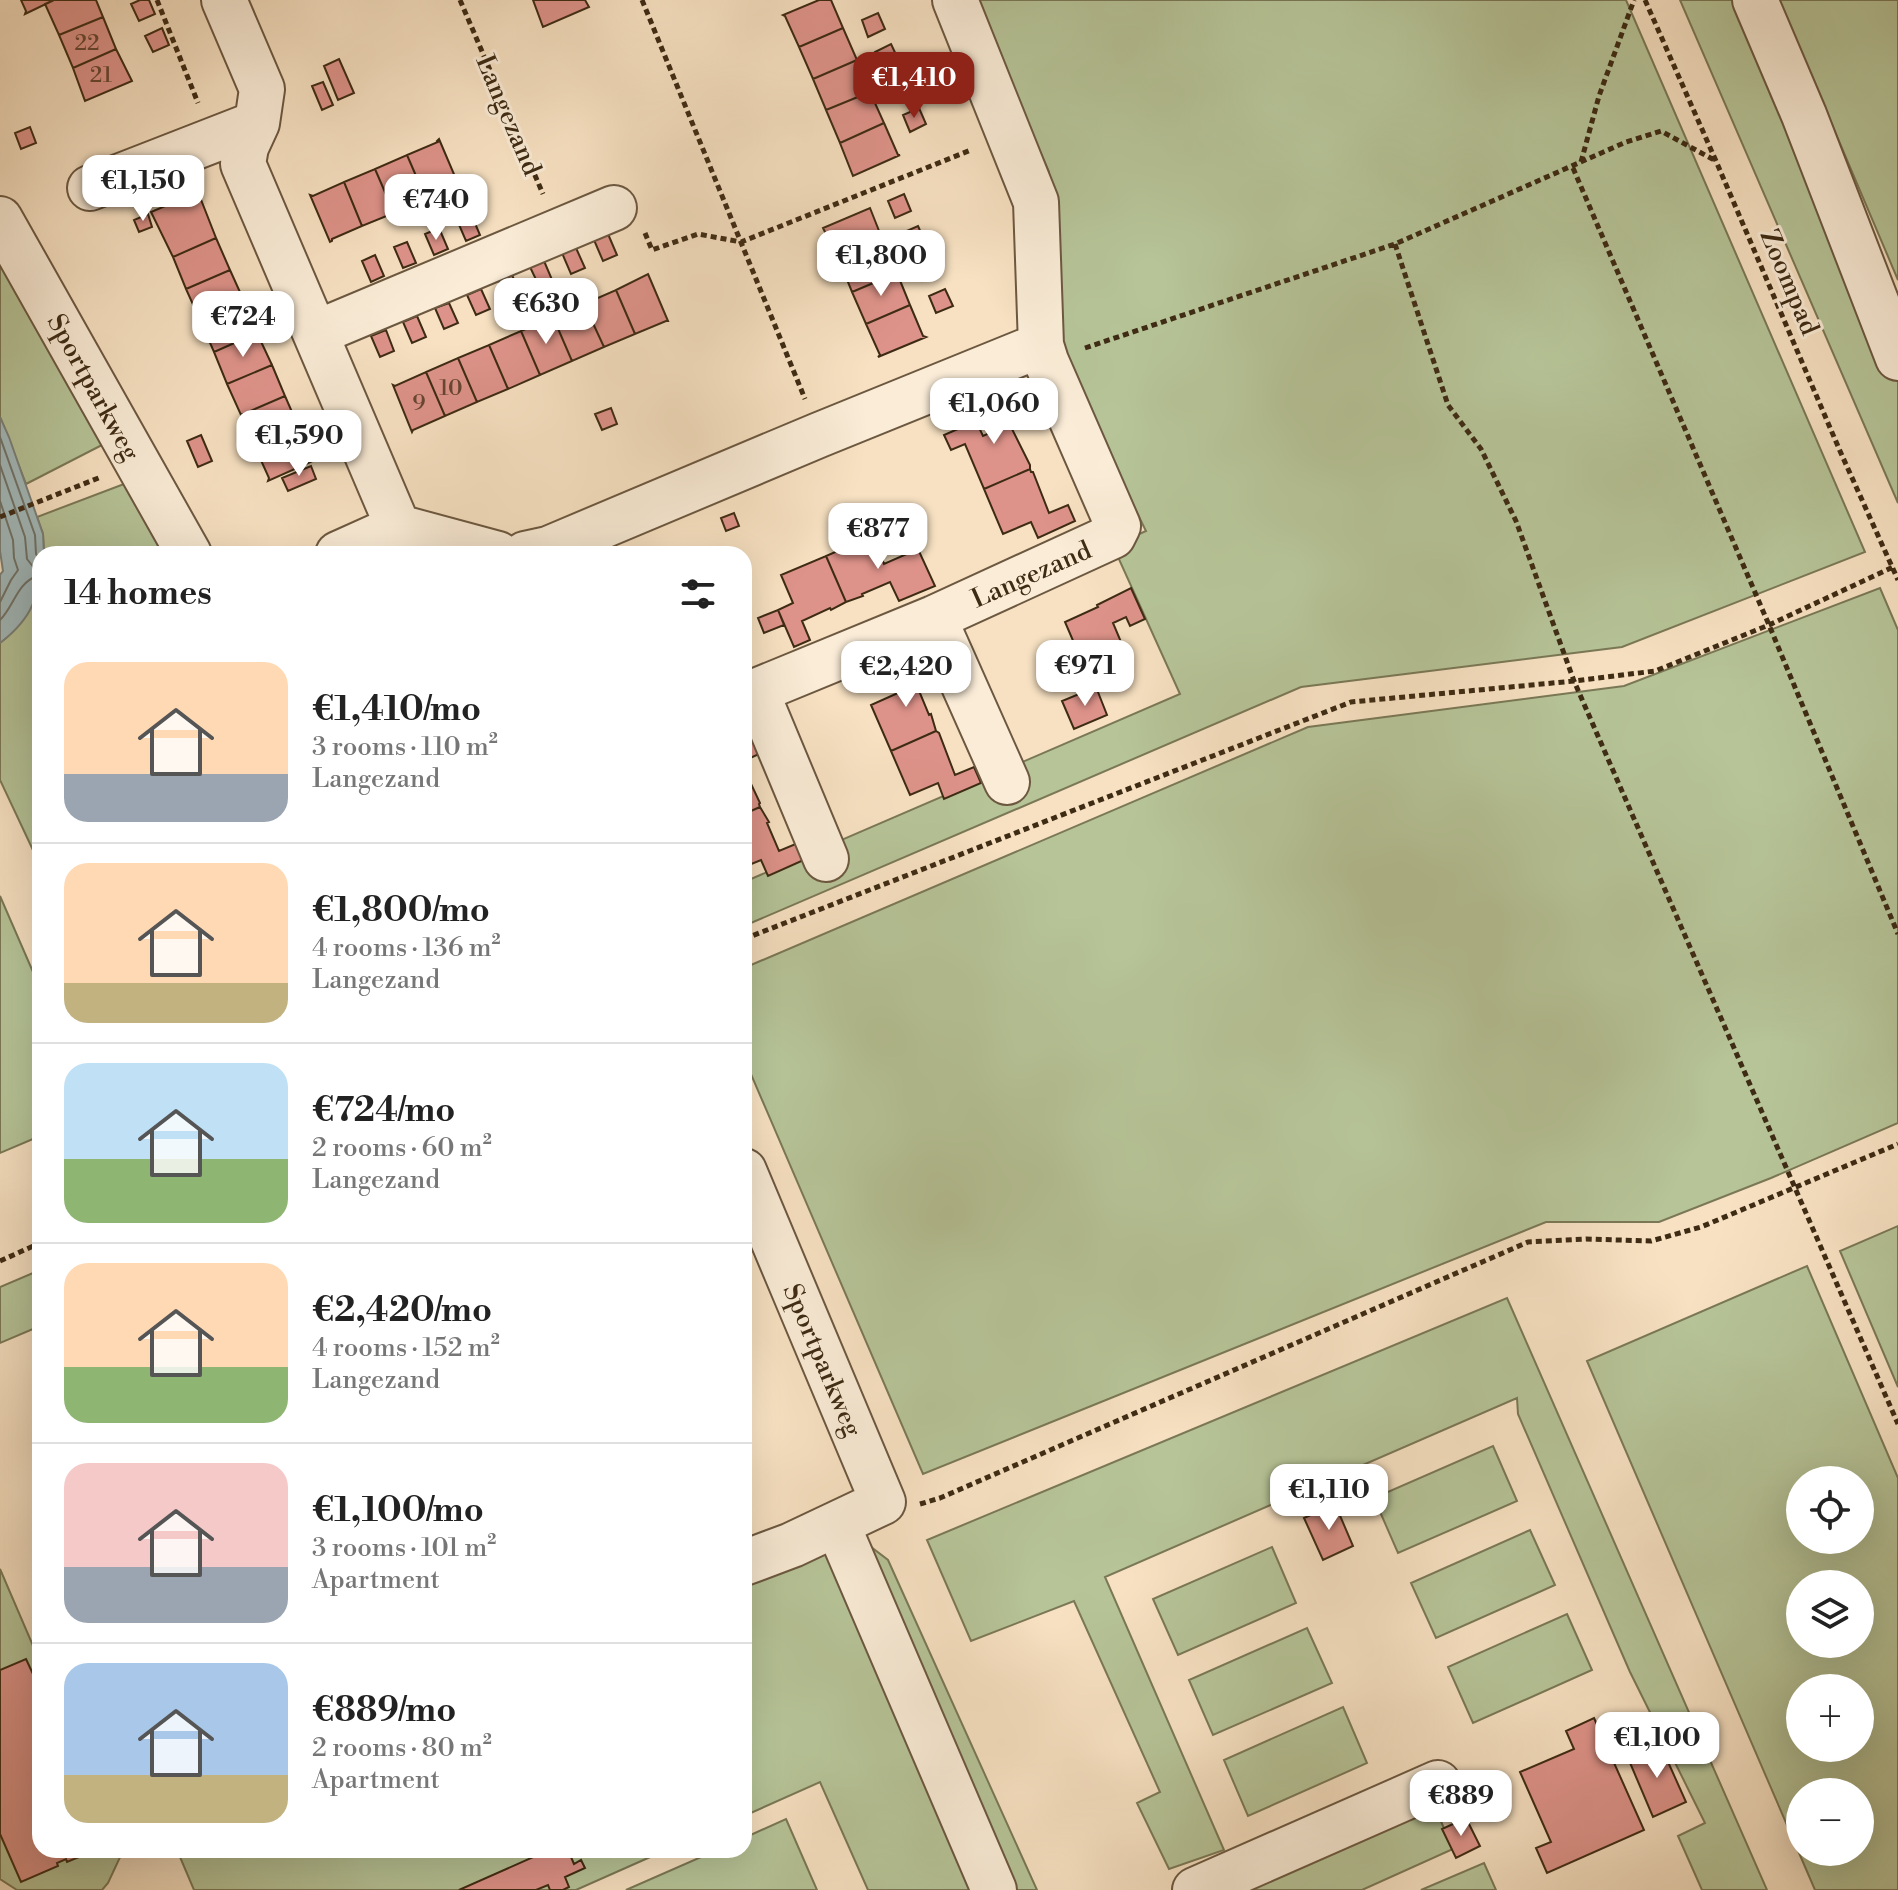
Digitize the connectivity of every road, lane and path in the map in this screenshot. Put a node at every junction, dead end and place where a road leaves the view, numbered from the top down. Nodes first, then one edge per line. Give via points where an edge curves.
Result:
1 (157, 0) edge
2 (224, 0) edge
3 (460, 0) edge
4 (642, 0) edge
5 (955, 0) edge
6 (1634, 0) edge
7 (1645, 0) edge
8 (1755, 0) edge
9 (1804, 115) junction
10 (257, 123) junction
11 (1009, 135) junction
12 (213, 140) junction
13 (1716, 161) junction
14 (1580, 164) junction
15 (1573, 168) junction
16 (90, 188) dead end
17 (614, 208) joint
18 (0, 219) edge
19 (558, 230) junction
20 (741, 242) junction
21 (1395, 244) junction
22 (1898, 309) edge
23 (316, 333) junction
24 (1044, 353) junction
25 (1898, 358) edge
26 (819, 435) junction
27 (136, 463) junction
28 (0, 517) edge
29 (398, 527) junction
30 (184, 546) edge
31 (356, 546) edge
32 (468, 546) edge
33 (555, 546) edge
34 (1893, 567) junction
35 (1898, 580) edge
36 (934, 618) junction
37 (1769, 625) junction
38 (1574, 681) junction
39 (752, 693) edge
40 (752, 698) edge
41 (1007, 782) dead end
42 (826, 859) dead end
43 (1898, 934) edge
44 (752, 936) edge
45 (1898, 1144) edge
46 (1796, 1187) junction
47 (752, 1190) edge
48 (32, 1247) edge
49 (0, 1261) edge
50 (1898, 1424) edge
51 (883, 1502) junction
52 (837, 1524) junction
53 (752, 1560) edge
54 (1438, 1783) dead end
55 (994, 1890) edge
56 (1195, 1890) edge

1 - 12 path
2 - 10 street via 262,89
3 - 19 path, Langezand
4 - 20 path
5 - 11 street, Langezand
6 - 14 path
7 - 13 path, Zoompad
8 - 9 street
9 - 22 street
9 - 25 street
10 - 12 street
10 - 23 street via 243,164
11 - 20 path
11 - 24 street, Langezand via 1036,202
12 - 16 street
13 - 14 path via 1661,131
13 - 34 path, Zoompad
14 - 15 path
15 - 21 path
15 - 37 path
17 - 19 street
17 - 20 path via 629,192 652,250 698,234
18 - 27 street, Sportparkweg
19 - 23 street
20 - 26 path
21 - 24 path
21 - 38 path via 1448,405 1481,449 1516,521
23 - 29 street
24 - 26 street
24 - 36 street, Langezand via 1118,526 1113,536
26 - 33 street
27 - 28 path
27 - 30 street, Sportparkweg
29 - 31 street
29 - 32 street
34 - 35 path, Zoompad
34 - 37 path
36 - 39 street, Langezand
36 - 41 street
37 - 38 path via 1655,671
37 - 43 path
38 - 44 path via 1351,702
38 - 46 path
40 - 42 street, Langezand
45 - 46 path
46 - 50 path
46 - 51 path via 1701,1227 1651,1241 1528,1242 940,1498 921,1504
47 - 51 street, Sportparkweg
48 - 49 path
51 - 52 street
52 - 53 street
52 - 55 street
54 - 56 street

